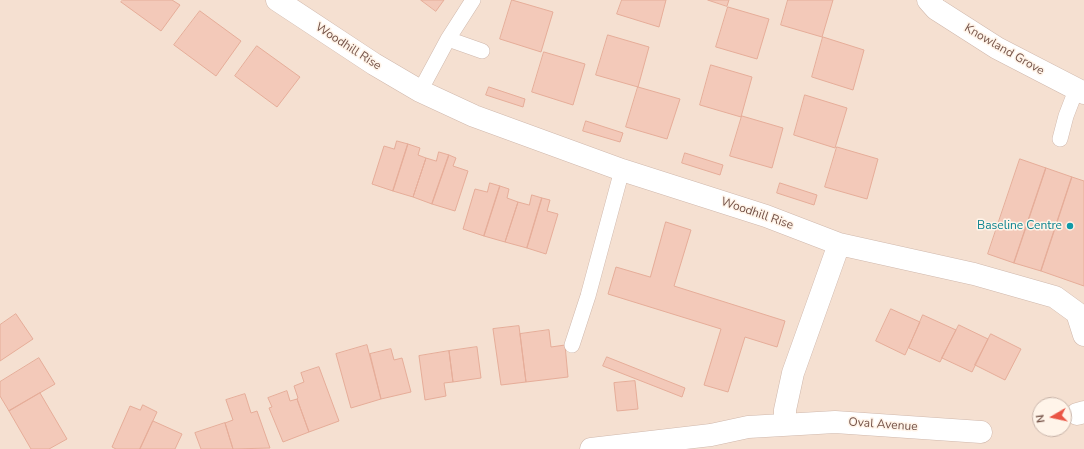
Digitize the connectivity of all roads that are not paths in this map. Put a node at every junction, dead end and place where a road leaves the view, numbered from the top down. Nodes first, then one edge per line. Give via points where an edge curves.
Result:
1 (277, 0) edge
2 (473, 0) edge
3 (928, 0) edge
4 (448, 39) junction
5 (482, 51) dead end
6 (420, 90) junction
7 (1080, 91) edge
8 (1060, 139) dead end
9 (622, 170) junction
10 (839, 244) junction
11 (1084, 334) edge
12 (572, 345) dead end
13 (785, 424) junction
14 (981, 432) dead end
15 (591, 449) edge

1 - 6 street, Woodhill Rise via 374,64
2 - 4 lane
3 - 7 street, Knowland Grove via 936,9 997,48
4 - 5 lane
4 - 6 lane
6 - 9 street, Woodhill Rise via 474,116
7 - 8 lane via 1066,116
9 - 10 street, Woodhill Rise via 766,216
9 - 12 lane
10 - 11 street, Woodhill Rise via 974,274 1055,297 1077,313
10 - 13 street via 793,373 785,410
13 - 14 street, Oval Avenue via 835,422
13 - 15 street, Oval Avenue

